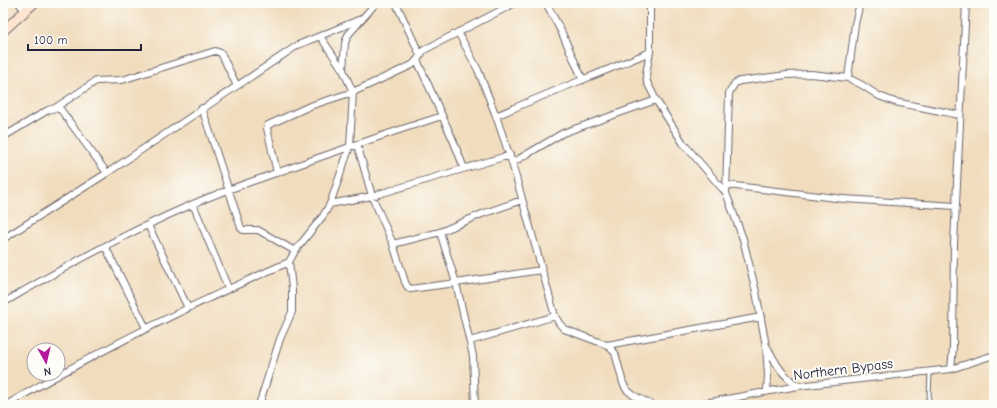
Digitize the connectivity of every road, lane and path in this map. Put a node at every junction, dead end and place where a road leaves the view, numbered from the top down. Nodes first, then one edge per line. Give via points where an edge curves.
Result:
1 (19, 3) edge
2 (34, 3) edge
3 (376, 3) edge
4 (396, 3) edge
5 (515, 3) edge
6 (546, 3) edge
7 (650, 3) edge
8 (860, 3) edge
9 (966, 3) edge
10 (25, 11) junction
11 (362, 19) junction
12 (3, 31) edge
13 (458, 32) junction
14 (320, 36) junction
15 (650, 52) junction
16 (419, 57) junction
17 (343, 70) junction
18 (848, 78) junction
19 (583, 80) junction
20 (236, 86) junction
21 (353, 92) junction
22 (656, 100) junction
23 (55, 108) junction
24 (202, 108) junction
25 (960, 115) junction
26 (442, 116) junction
27 (496, 116) junction
28 (3, 136) edge
29 (357, 144) junction
30 (350, 146) junction
31 (510, 155) junction
32 (512, 162) junction
33 (464, 168) junction
34 (277, 172) junction
35 (107, 173) junction
36 (727, 185) junction
37 (228, 190) junction
38 (726, 193) junction
39 (372, 196) junction
40 (522, 200) junction
41 (193, 204) junction
42 (330, 204) junction
43 (956, 206) junction
44 (148, 225) junction
45 (440, 232) junction
46 (3, 239) edge
47 (393, 244) junction
48 (105, 246) junction
49 (295, 251) junction
50 (289, 262) junction
51 (541, 270) junction
52 (456, 284) junction
53 (228, 288) junction
54 (3, 303) edge
55 (188, 308) junction
56 (555, 316) junction
57 (761, 317) junction
58 (146, 328) junction
59 (470, 341) junction
60 (607, 345) junction
61 (766, 346) junction
62 (994, 355) edge
63 (951, 369) junction
64 (930, 371) junction
65 (798, 386) junction
66 (767, 391) junction
67 (731, 398) junction
68 (6, 405) edge
69 (259, 405) edge
70 (475, 405) edge
71 (652, 405) edge
72 (694, 405) edge
73 (732, 405) edge
74 (924, 405) edge

1 - 10 street
2 - 10 main road
3 - 11 street
4 - 16 street
5 - 13 street
6 - 19 street
7 - 15 street
8 - 18 street via 854,24
9 - 25 street
10 - 12 main road
11 - 14 street
11 - 17 street via 345,42
13 - 16 street via 424,50
13 - 27 street via 478,70
14 - 17 street
14 - 20 street via 298,45
15 - 19 street
15 - 22 street via 647,82
16 - 21 street via 412,65
16 - 26 street
17 - 21 street
18 - 25 street via 895,102
18 - 36 street via 811,74 788,75 735,83 729,93
19 - 27 street
20 - 23 street via 221,52 215,51 122,80 96,81
20 - 24 street
21 - 30 street
21 - 34 street via 310,106 268,125
22 - 32 street via 560,135
22 - 38 street via 683,143
23 - 28 street
23 - 35 street via 61,110
24 - 35 street
24 - 37 street
25 - 43 street
26 - 29 street
26 - 33 street
27 - 31 street
29 - 30 street
29 - 39 street
30 - 34 street
30 - 42 street
31 - 32 street
31 - 33 street
32 - 40 street
33 - 39 street
34 - 37 street
35 - 46 street
36 - 38 street
36 - 43 street via 844,199
37 - 41 street
37 - 49 street via 242,229 258,230
38 - 57 street via 743,239
39 - 42 street
39 - 47 street
40 - 45 street
40 - 51 street
41 - 44 street
41 - 53 street
42 - 49 street
43 - 63 street
44 - 48 street
44 - 55 street
45 - 47 street
45 - 52 street
47 - 52 street via 405,282 410,289
48 - 54 street
48 - 58 street
49 - 50 street
50 - 53 street
50 - 69 street via 292,312 280,338
51 - 52 street
51 - 56 street
52 - 59 street
53 - 55 street
55 - 58 street
56 - 59 street
56 - 60 street via 564,329
57 - 60 street
57 - 61 street
58 - 68 street via 67,369
59 - 70 street via 474,362
60 - 71 street via 614,353 626,389
61 - 65 street via 781,372
61 - 66 street
62 - 63 street, Northern Bypass
63 - 64 street, Northern Bypass
64 - 65 street, Northern Bypass
64 - 74 lane via 929,398
65 - 66 street, Northern Bypass
66 - 67 street, Northern Bypass
67 - 72 street, Northern Bypass
67 - 73 street

